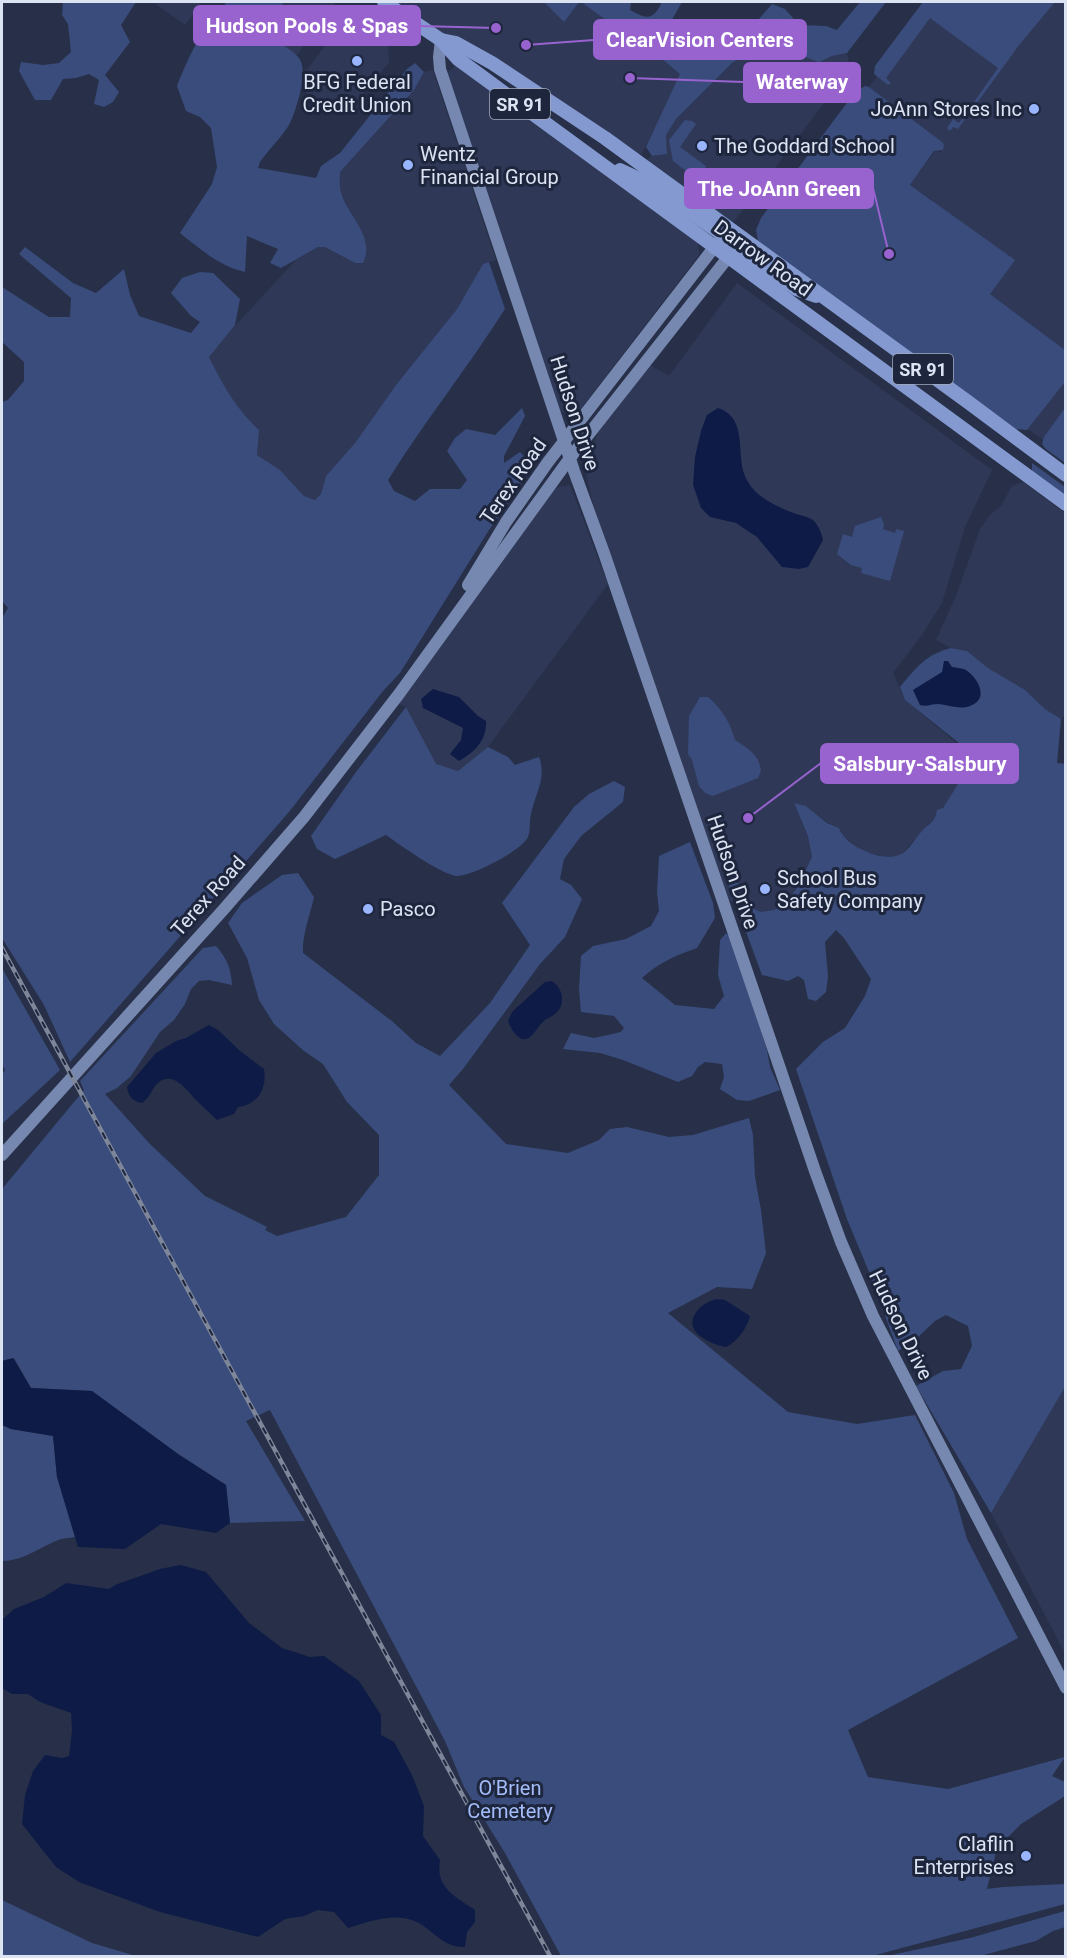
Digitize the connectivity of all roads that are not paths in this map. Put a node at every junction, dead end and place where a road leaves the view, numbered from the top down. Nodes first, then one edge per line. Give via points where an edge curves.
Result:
1 (384, 2) edge
2 (441, 40) junction
3 (528, 86) junction
4 (516, 101) junction
5 (632, 158) junction
6 (601, 164) junction
7 (623, 171) junction
8 (726, 232) junction
9 (714, 247) junction
10 (735, 248) junction
11 (564, 441) junction
12 (570, 458) junction
13 (1065, 475) edge
14 (1065, 504) edge
15 (429, 651) junction
16 (2, 1155) edge
17 (1065, 1688) edge

1 - 2 main road, Darrow Road / SR 91
2 - 3 main road, Darrow Road / SR 91 via 456,43
2 - 4 main road, Darrow Road / SR 91 via 458,58
2 - 11 main road, Hudson Drive via 443,81
3 - 4 main road
3 - 5 main road, Darrow Road / SR 91
4 - 6 main road, Darrow Road / SR 91
5 - 7 main road
5 - 8 main road, Darrow Road / SR 91
6 - 7 main road
6 - 9 main road, Darrow Road / SR 91
7 - 8 main road
8 - 9 main road, Terex Road
8 - 10 main road, Darrow Road / SR 91
9 - 10 main road, Darrow Road / SR 91
9 - 11 main road, Terex Road
10 - 12 main road, Terex Road
10 - 13 main road, Darrow Road / SR 91 via 832,303
10 - 14 main road, Darrow Road / SR 91
11 - 12 main road, Hudson Drive
11 - 15 main road, Terex Road via 506,522
12 - 15 main road, Terex Road
12 - 17 main road, Hudson Drive via 841,1242 896,1363
15 - 16 main road, Terex Road via 346,764 276,850

